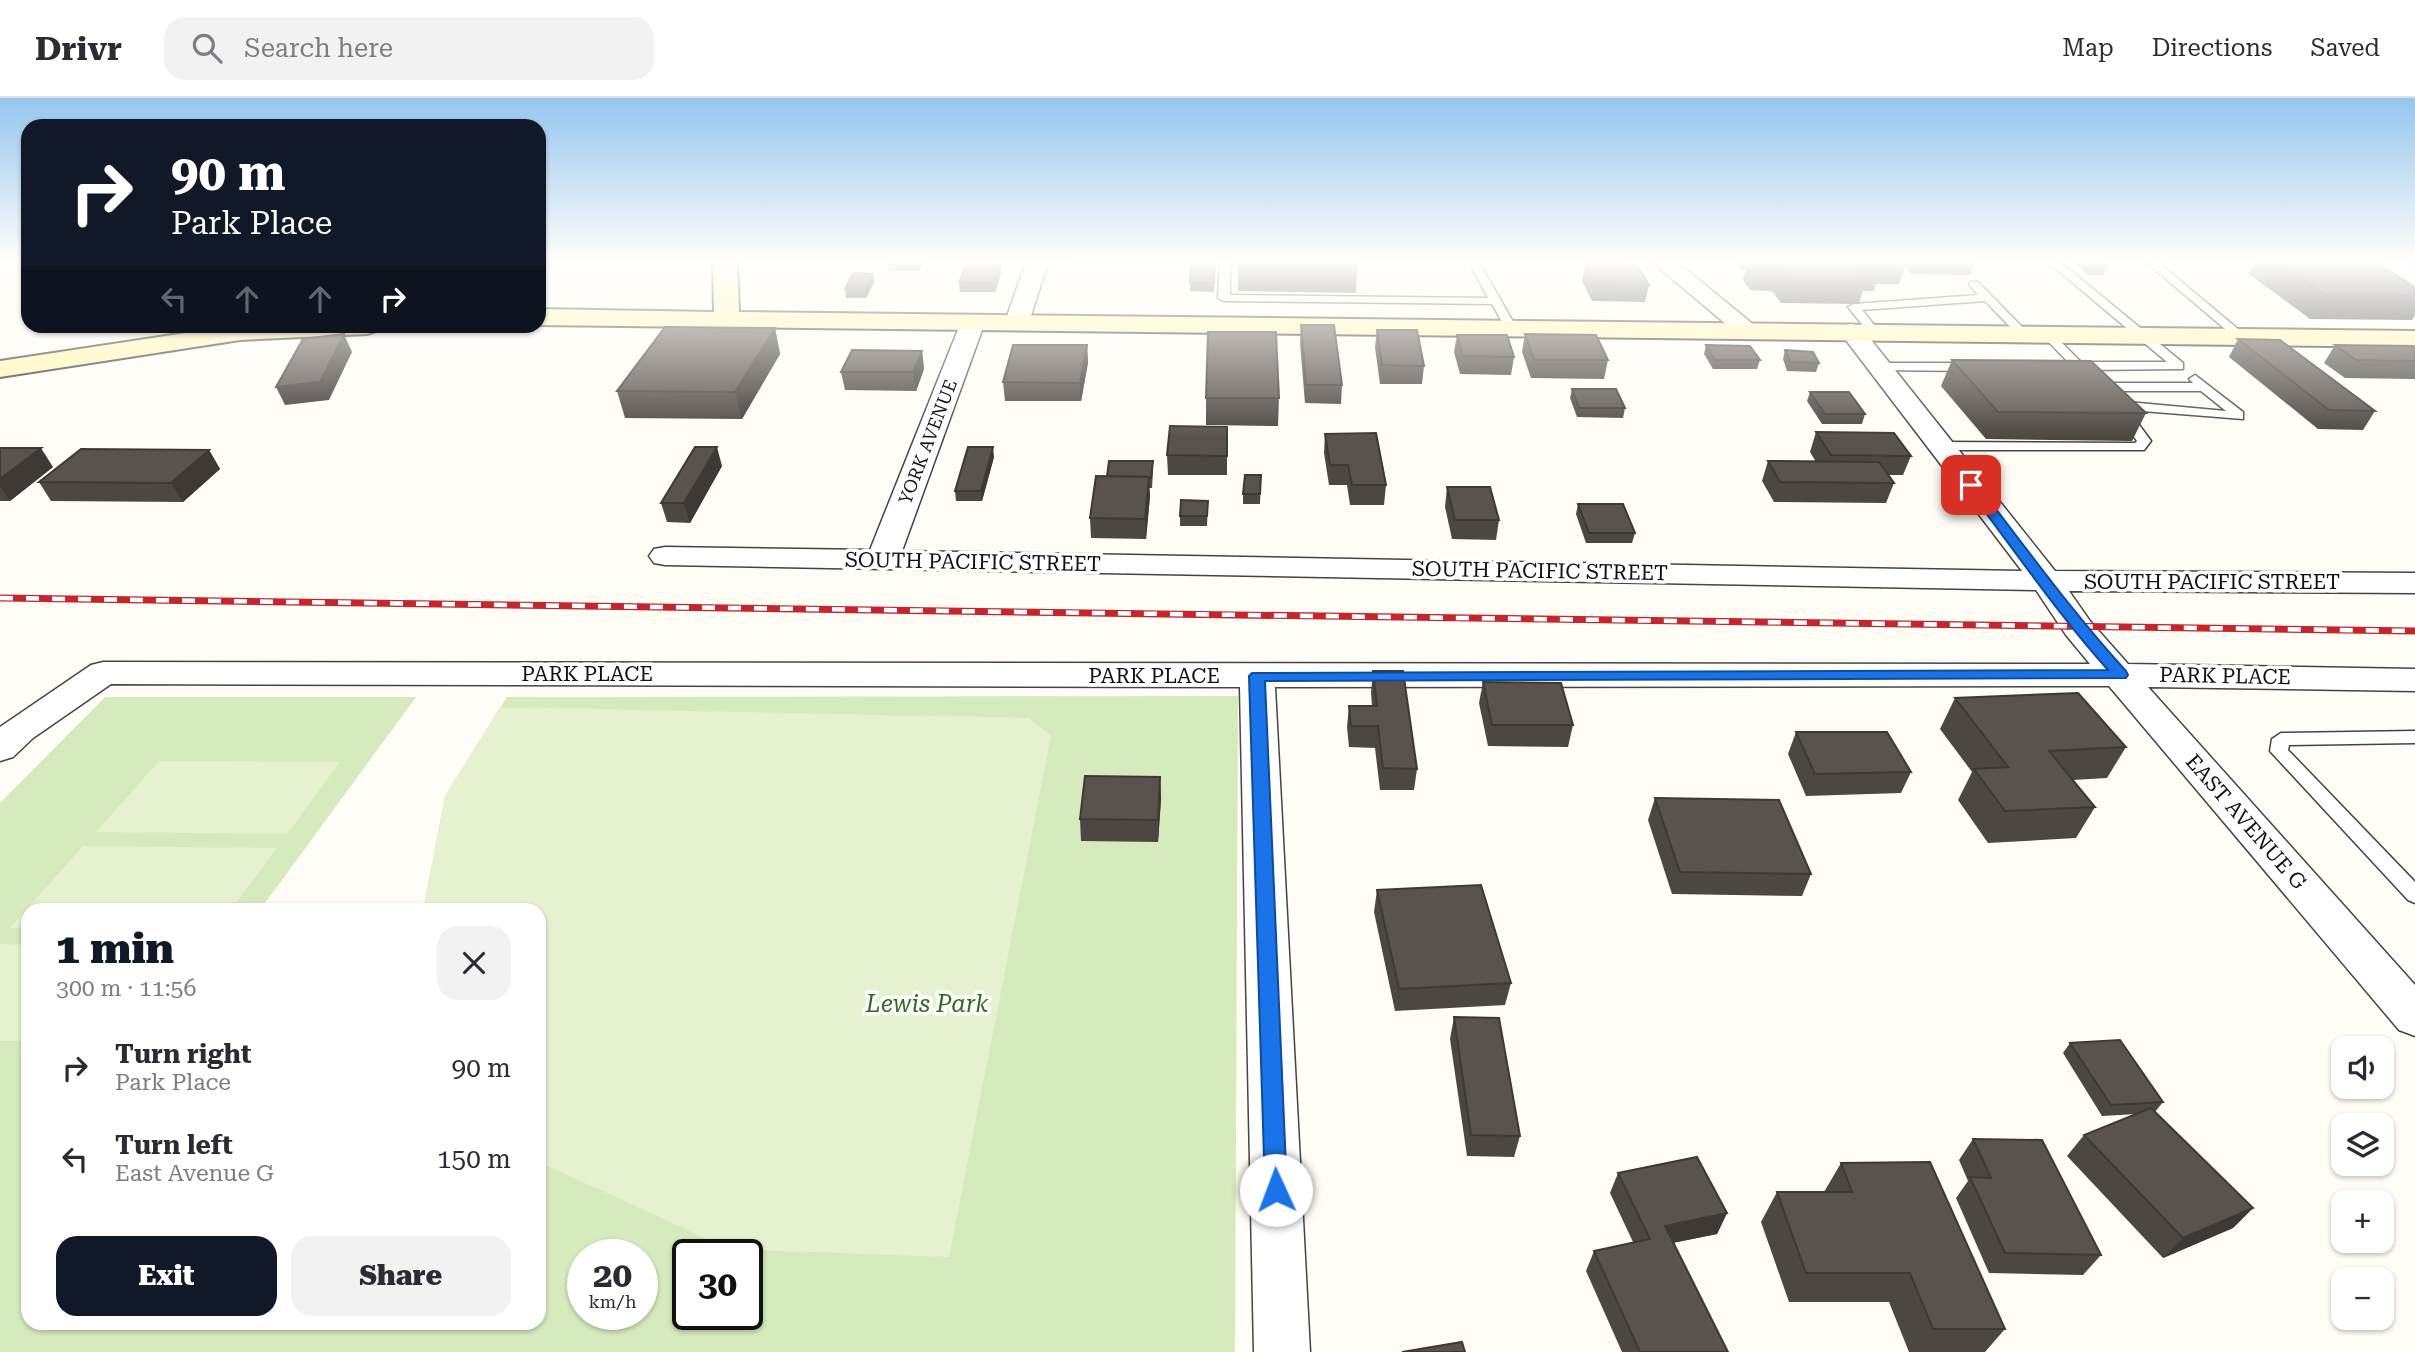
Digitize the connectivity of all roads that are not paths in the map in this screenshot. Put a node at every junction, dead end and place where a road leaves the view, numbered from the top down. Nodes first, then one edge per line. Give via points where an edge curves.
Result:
1 (882, 321) edge
2 (1507, 321) edge
3 (1736, 321) edge
4 (1859, 321) edge
5 (2017, 321) edge
6 (2124, 321) edge
7 (2221, 321) edge
8 (973, 322) junction
9 (1017, 322) joint
10 (1510, 327) junction
11 (1748, 330) junction
12 (1862, 331) junction
13 (223, 333) edge
14 (2035, 334) junction
15 (2142, 335) junction
16 (2241, 337) junction
17 (2415, 339) edge
18 (1985, 366) edge
19 (2071, 366) junction
20 (2179, 366) junction
21 (1879, 367) junction
22 (0, 369) edge
23 (2100, 387) junction
24 (2204, 387) junction
25 (2117, 406) junction
26 (1941, 446) junction
27 (665, 556) dead end
28 (882, 561) junction
29 (2046, 581) junction
30 (2415, 583) edge
31 (2120, 675) junction
32 (1257, 676) junction
33 (2415, 680) edge
34 (2415, 737) edge
35 (0, 748) edge
36 (2415, 895) edge
37 (2410, 1005) edge
38 (1282, 1352) edge

1 - 8 street
2 - 10 lane
3 - 11 street
4 - 12 lane
5 - 14 lane
6 - 15 lane
7 - 16 lane
8 - 9 street
8 - 28 street, YORK AVENUE
9 - 10 street
10 - 11 street
11 - 12 street
12 - 14 street
12 - 21 street, EAST AVENUE G
13 - 22 street
14 - 15 street
14 - 19 lane
15 - 16 street
15 - 20 lane
16 - 17 street
18 - 21 lane
19 - 20 lane
19 - 23 lane
20 - 24 lane
21 - 26 street, EAST AVENUE G
23 - 24 lane
23 - 25 lane
24 - 25 lane via 2238,416
25 - 26 lane via 2144,441 2139,447
26 - 29 street, EAST AVENUE G
27 - 28 street, SOUTH PACIFIC STREET
28 - 29 street, SOUTH PACIFIC STREET
29 - 30 street, SOUTH PACIFIC STREET
29 - 31 street, EAST AVENUE G via 2078,628
31 - 32 street, PARK PLACE
31 - 33 street, PARK PLACE
31 - 37 street, EAST AVENUE G
32 - 35 street, PARK PLACE via 103,673 20,729
32 - 38 street
34 - 36 lane via 2281,739 2279,751

